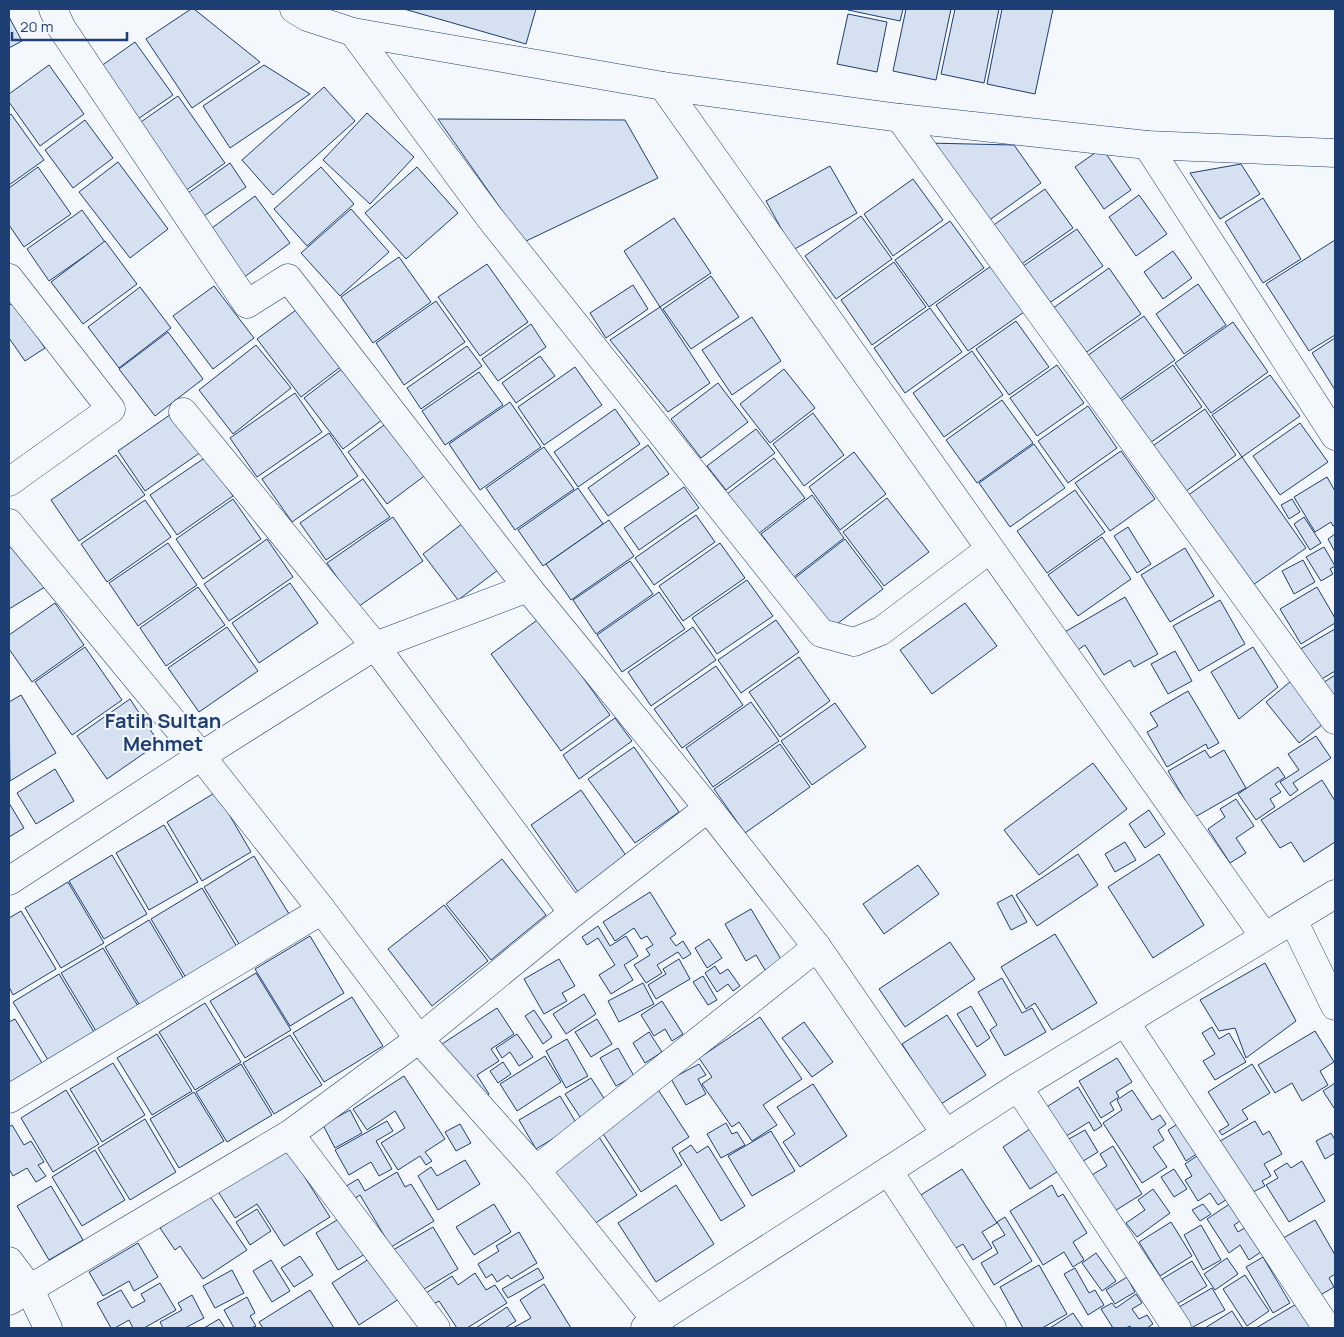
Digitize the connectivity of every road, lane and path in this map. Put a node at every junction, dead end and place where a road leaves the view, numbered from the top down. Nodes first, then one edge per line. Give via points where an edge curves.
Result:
1 (54, 9) edge
2 (294, 9) edge
3 (353, 32) junction
4 (663, 86) junction
5 (900, 118) junction
6 (1147, 146) junction
7 (1335, 153) edge
8 (9, 278) edge
9 (183, 412) dead end
10 (1335, 436) edge
11 (9, 482) edge
12 (9, 523) edge
13 (990, 549) junction
14 (528, 588) junction
15 (375, 646) junction
16 (1335, 720) edge
17 (201, 756) junction
18 (708, 808) junction
19 (9, 881) edge
20 (1335, 894) edge
21 (322, 910) junction
22 (573, 913) junction
23 (1293, 920) junction
24 (1264, 936) junction
25 (817, 947) junction
26 (1335, 1006) edge
27 (1125, 1022) junction
28 (419, 1039) junction
29 (1018, 1087) junction
30 (9, 1100) edge
31 (290, 1134) junction
32 (946, 1134) junction
33 (536, 1170) junction
34 (888, 1172) junction
35 (9, 1262) edge
36 (19, 1294) edge
37 (650, 1324) edge
38 (48, 1328) edge
39 (436, 1328) edge
40 (992, 1328) edge
41 (1178, 1328) edge
42 (1327, 1328) edge

1 - 14 street via 66,35 247,304 288,278
2 - 3 street
3 - 4 street
3 - 13 street via 490,218 821,633 854,642 881,631
4 - 5 street
4 - 13 street
5 - 6 street
5 - 16 street
6 - 7 street
6 - 10 street
8 - 11 street via 111,409
9 - 15 street
12 - 17 street
13 - 24 street
14 - 15 street
14 - 18 street
15 - 17 street
15 - 22 street
17 - 19 street
17 - 21 street
18 - 22 street
18 - 25 street
20 - 23 street
21 - 28 street
21 - 30 street
22 - 28 street
23 - 24 street
23 - 26 street
24 - 27 street
25 - 32 street
25 - 33 street
27 - 29 street
27 - 42 street
28 - 31 street
28 - 33 street
29 - 32 street
29 - 41 street
31 - 36 street
31 - 39 street
32 - 34 street
33 - 37 street
34 - 37 street
34 - 40 street
35 - 36 street
36 - 38 street

